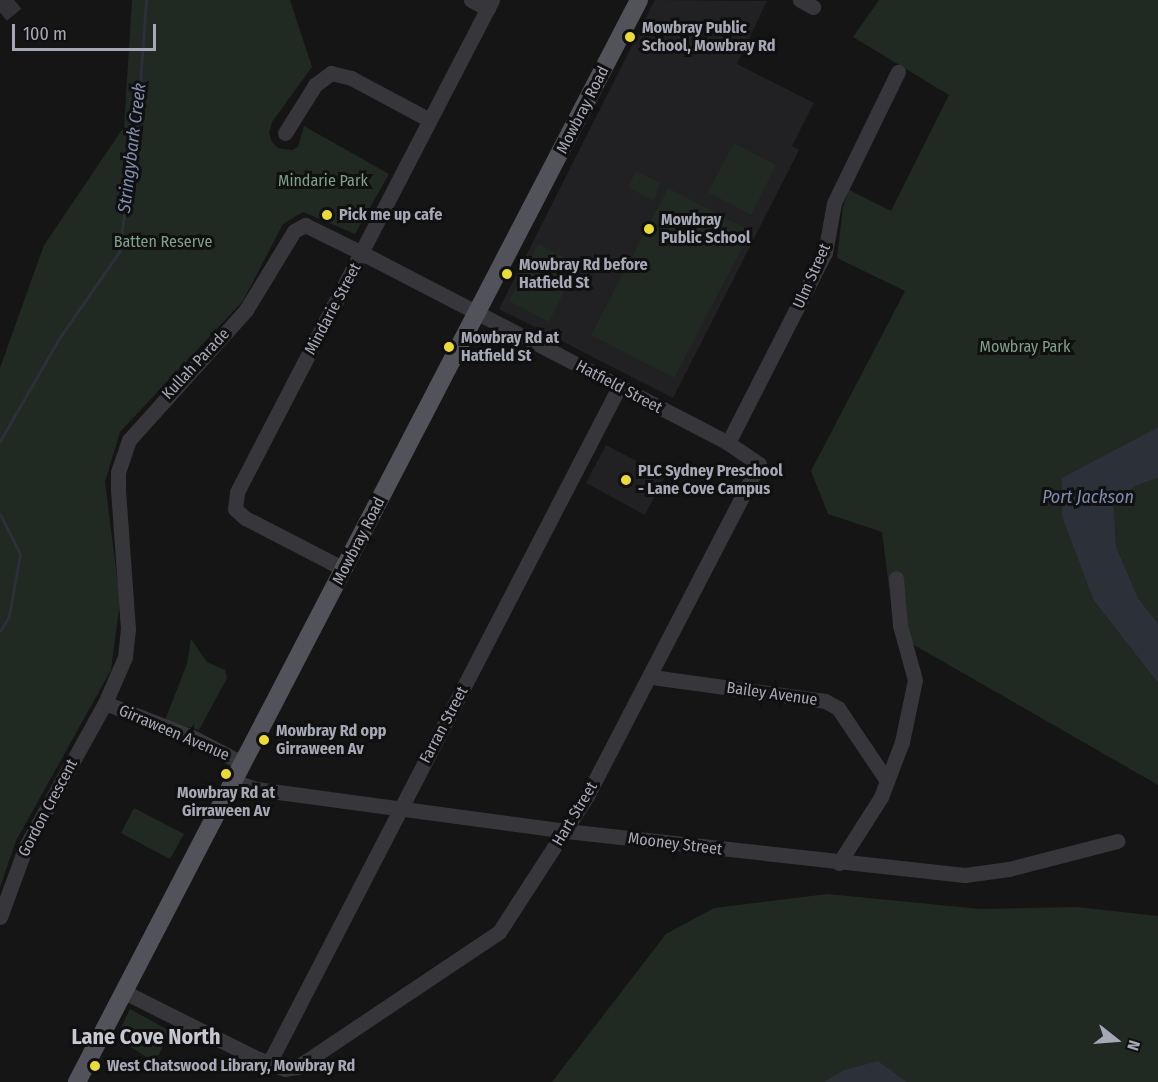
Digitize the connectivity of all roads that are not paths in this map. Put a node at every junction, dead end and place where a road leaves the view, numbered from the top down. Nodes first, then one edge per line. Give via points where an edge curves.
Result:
1 (471, 0) edge
2 (639, 0) edge
3 (490, 4) edge
4 (898, 72) dead end
5 (430, 120) junction
6 (285, 133) dead end
7 (362, 253) junction
8 (477, 312) junction
9 (619, 387) junction
10 (728, 443) junction
11 (759, 464) joint
12 (344, 569) junction
13 (896, 578) dead end
14 (652, 677) junction
15 (105, 703) junction
16 (242, 763) junction
17 (233, 781) junction
18 (887, 781) junction
19 (400, 809) junction
20 (566, 831) junction
21 (1117, 841) dead end
22 (839, 863) junction
23 (0, 917) edge
24 (124, 992) junction
25 (269, 1063) junction
26 (287, 1075) edge
27 (77, 1082) edge

1 - 3 street
2 - 8 main road, Mowbray Road
3 - 5 street, Mindarie Street
4 - 10 street, Ulm Street via 834,203 825,253
5 - 6 street via 351,78 331,74 315,85
5 - 7 street, Mindarie Street
7 - 8 street, Kullah Parade
7 - 12 street, Mindarie Street via 237,492 235,509 245,518
7 - 15 street, Kullah Parade via 305,225 294,231 246,310 129,440 118,490 128,629 125,657
8 - 9 street, Hatfield Street
8 - 12 main road, Mowbray Road
9 - 10 street, Hatfield Street
9 - 19 street, Farran Street
10 - 11 street, Hatfield Street
11 - 14 street, Hart Street
12 - 16 main road, Mowbray Road
13 - 18 street via 900,625 915,680 902,742
14 - 18 street, Bailey Avenue via 825,701 838,708
14 - 20 street, Hart Street
15 - 16 street, Girraween Avenue via 190,736
15 - 23 street, Gordon Crescent via 26,846
16 - 17 main road, Mowbray Road
17 - 19 street, Mooney Street via 256,789
17 - 24 main road, Mowbray Road
18 - 22 street
19 - 20 street, Mooney Street
19 - 25 street, Farran Street
20 - 22 street, Mooney Street
20 - 26 street, Hart Street via 499,932
21 - 22 street, Mooney Street via 1009,869 965,875
24 - 25 street
24 - 27 main road, Mowbray Road
25 - 26 street

